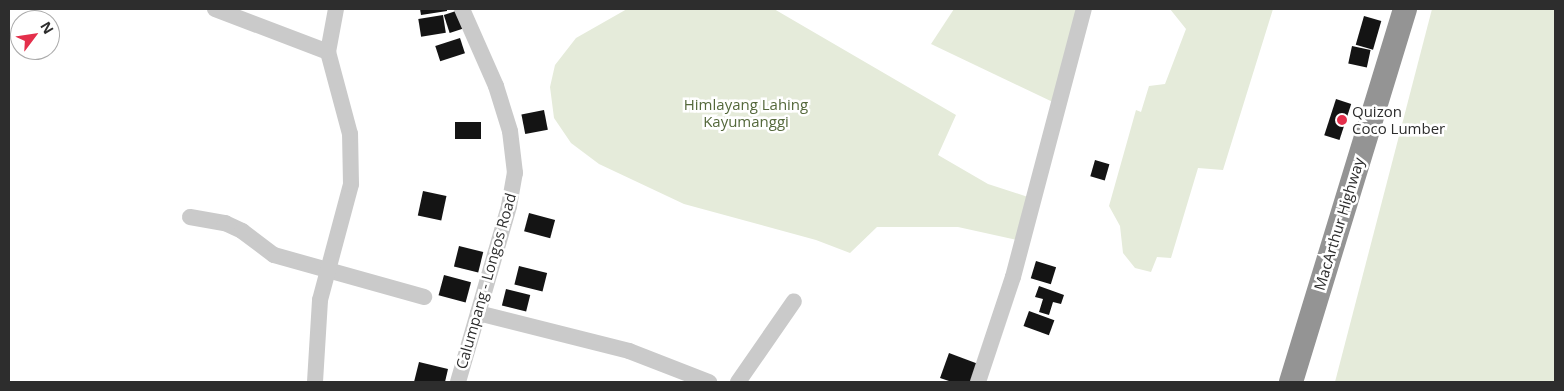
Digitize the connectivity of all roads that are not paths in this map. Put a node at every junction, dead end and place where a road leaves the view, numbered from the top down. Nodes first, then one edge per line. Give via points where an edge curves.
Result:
1 (215, 9) edge
2 (336, 9) edge
3 (462, 9) edge
4 (1084, 9) edge
5 (1405, 9) edge
6 (328, 52) junction
7 (190, 217) dead end
8 (329, 273) junction
9 (424, 297) dead end
10 (794, 301) dead end
11 (478, 313) junction
12 (315, 382) edge
13 (458, 382) edge
14 (709, 382) edge
15 (738, 382) edge
16 (978, 382) edge
17 (1291, 382) edge

1 - 6 street
2 - 6 street
3 - 11 street, Calumpang - Longos Road via 496,86 510,131 515,173 509,206
4 - 16 street via 1014,277
5 - 17 highway, MacArthur Highway
6 - 8 street via 350,134 352,184
7 - 8 street via 225,223 242,231 274,255
8 - 9 street
8 - 12 street via 320,300
10 - 15 street
11 - 13 street, Calumpang - Longos Road
11 - 14 street via 629,351

